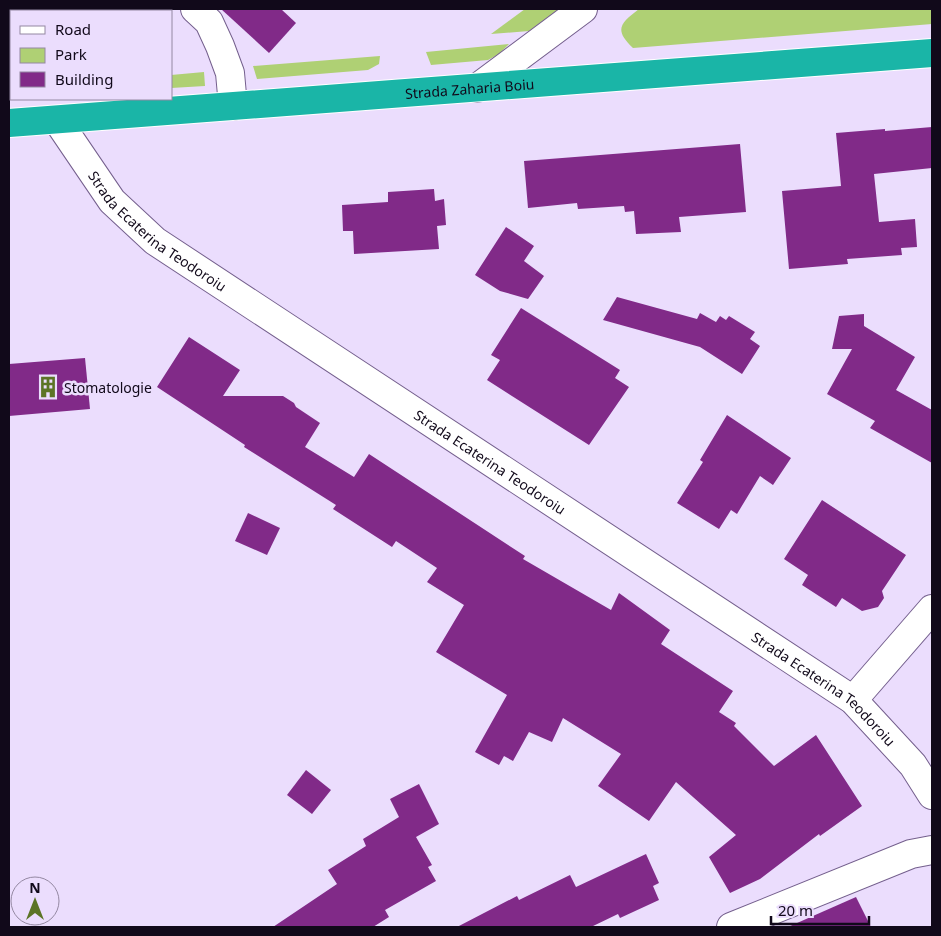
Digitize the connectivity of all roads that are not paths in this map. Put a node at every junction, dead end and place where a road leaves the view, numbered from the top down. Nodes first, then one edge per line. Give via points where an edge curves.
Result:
1 (195, 9) edge
2 (583, 9) edge
3 (932, 53) edge
4 (476, 88) junction
5 (233, 106) junction
6 (57, 120) junction
7 (9, 123) edge
8 (932, 609) edge
9 (853, 700) junction
10 (932, 795) edge
11 (932, 850) edge
12 (730, 927) edge

1 - 5 street via 208,22 220,46 230,73
2 - 4 street
3 - 4 highway, Strada Zaharia Boiu
4 - 5 highway, Strada Zaharia Boiu
5 - 6 highway, Strada Zaharia Boiu
6 - 7 highway, Strada Zaharia Boiu
6 - 9 street, Strada Ecaterina Teodoroiu via 112,201 155,242
8 - 9 street
9 - 10 street, Strada Ecaterina Teodoroiu via 913,765
11 - 12 street via 910,854

